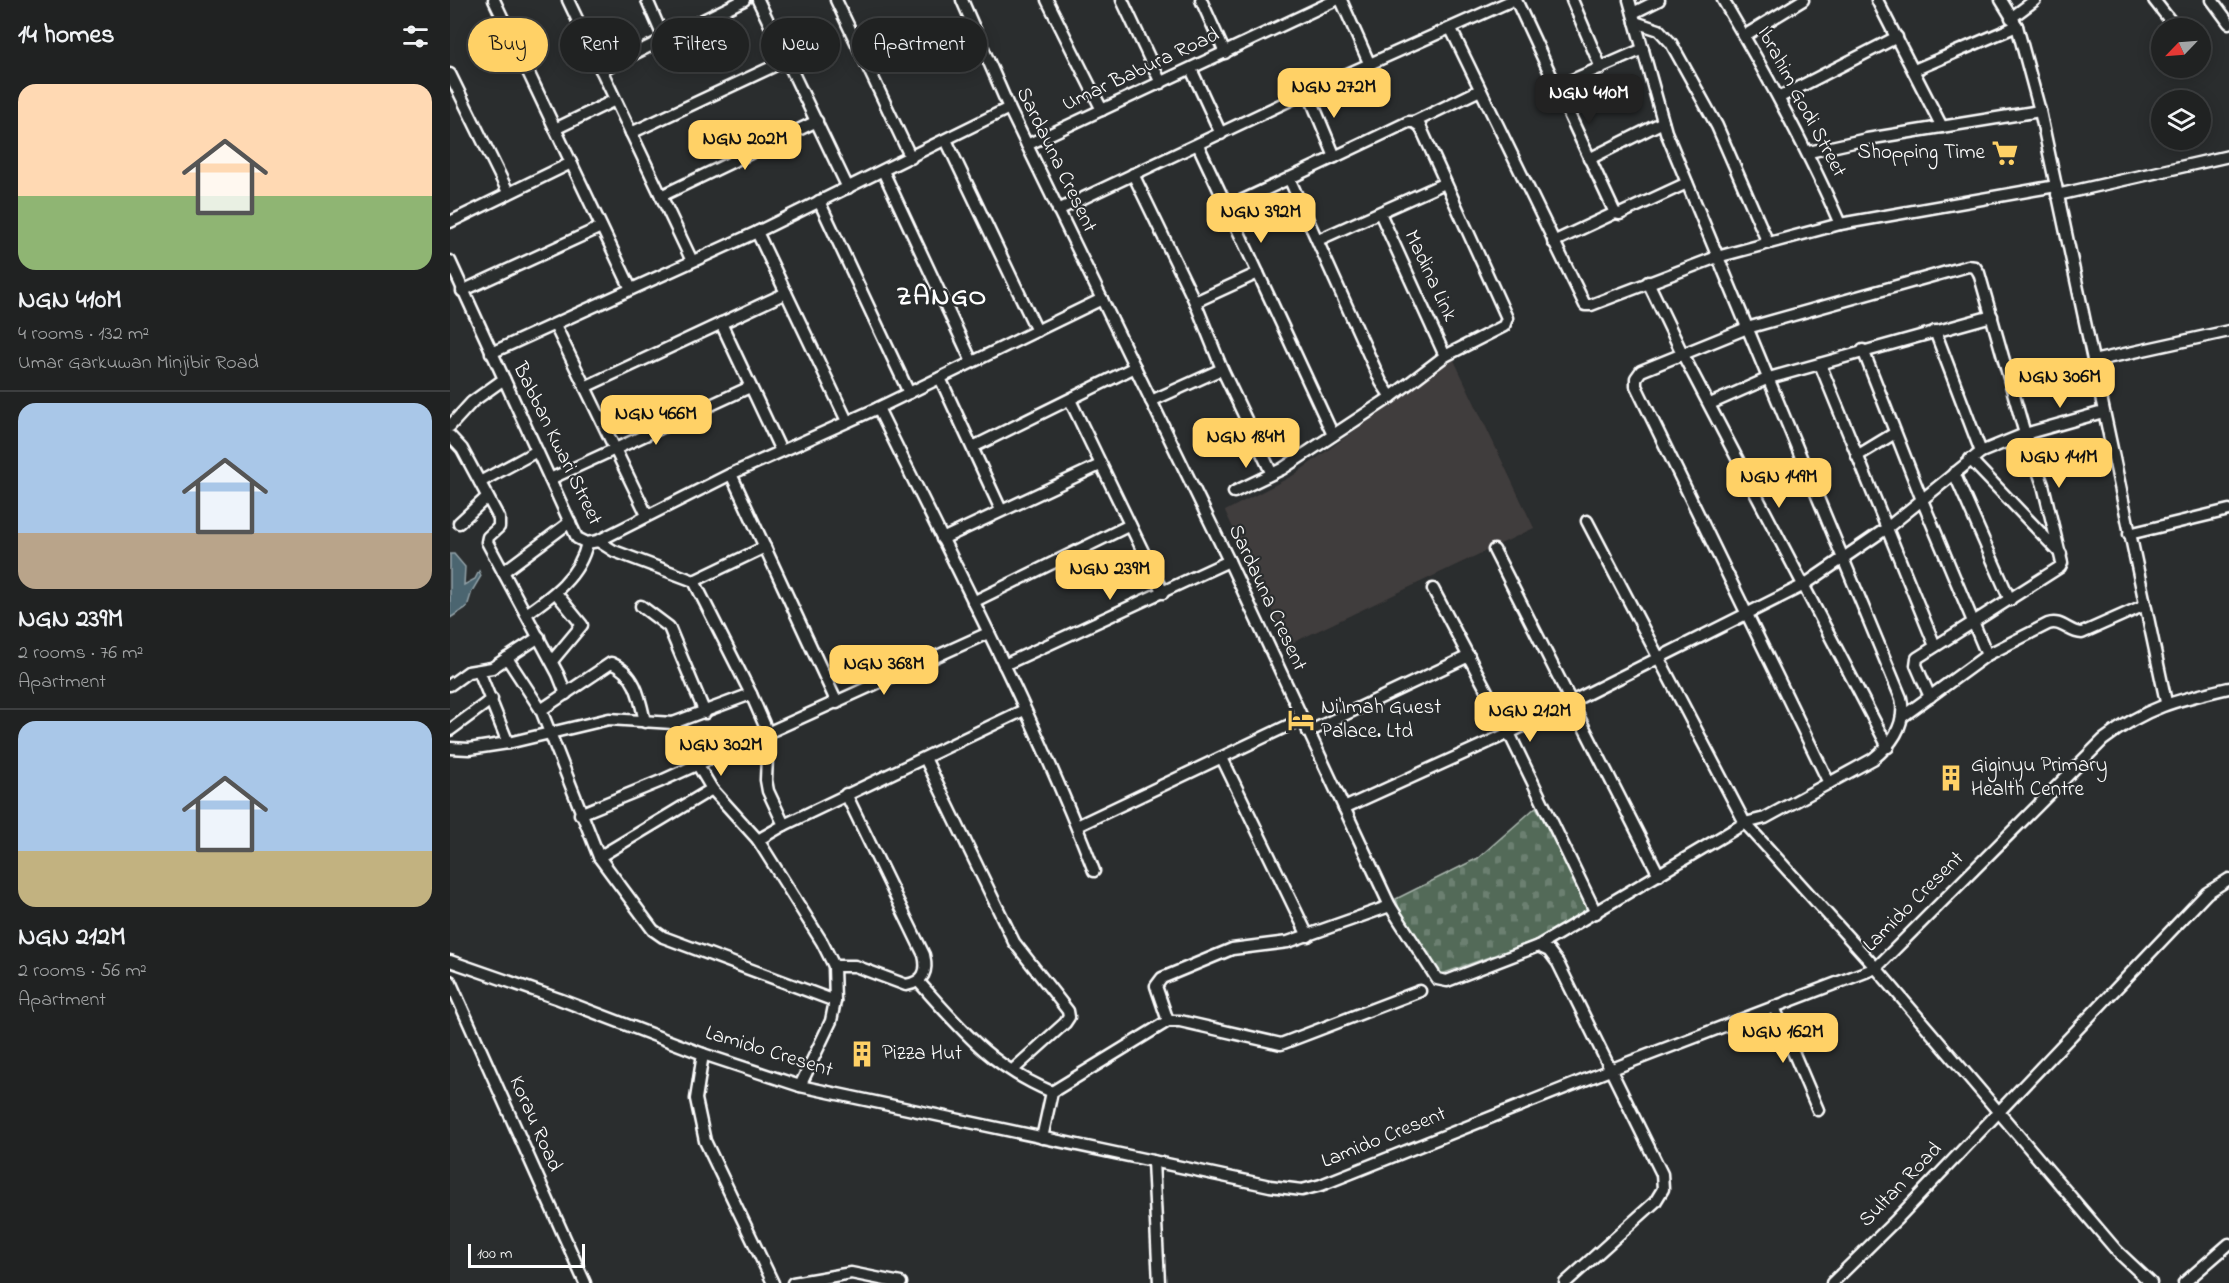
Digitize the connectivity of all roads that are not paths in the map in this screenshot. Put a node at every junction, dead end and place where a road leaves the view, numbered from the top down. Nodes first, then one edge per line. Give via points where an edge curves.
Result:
1 (494, 0) edge
2 (568, 0) edge
3 (647, 0) edge
4 (744, 0) edge
5 (758, 0) edge
6 (836, 0) edge
7 (962, 0) edge
8 (1047, 0) edge
9 (1122, 0) edge
10 (1201, 0) edge
11 (1336, 0) edge
12 (1341, 0) edge
13 (1514, 0) edge
14 (1572, 0) edge
15 (1629, 0) edge
16 (1659, 0) edge
17 (1723, 0) edge
18 (1803, 0) edge
19 (1878, 0) edge
20 (2001, 0) edge
21 (2035, 0) edge
22 (2154, 0) edge
23 (2212, 0) edge
24 (728, 3) edge
25 (1634, 17) junction
26 (576, 18) edge
27 (655, 18) edge
28 (701, 18) edge
29 (767, 18) edge
30 (2168, 18) edge
31 (2014, 22) junction
32 (2229, 23) edge
33 (1451, 29) junction
34 (1744, 36) junction
35 (1897, 37) junction
36 (1643, 49) junction
37 (1225, 53) junction
38 (1370, 65) junction
39 (1601, 68) junction
40 (1191, 69) junction
41 (1914, 70) junction
42 (602, 72) edge
43 (761, 72) edge
44 (793, 72) edge
45 (450, 74) edge
46 (1161, 83) junction
47 (1556, 87) junction
48 (1480, 90) junction
49 (1308, 92) junction
50 (1780, 97) junction
51 (615, 100) junction
52 (1009, 108) junction
53 (1102, 110) junction
54 (2040, 111) junction
55 (817, 121) junction
56 (1414, 122) junction
57 (1663, 122) junction
58 (1942, 127) junction
59 (555, 129) junction
60 (631, 133) junction
61 (1221, 134) junction
62 (946, 140) junction
63 (1027, 145) junction
64 (1198, 145) junction
65 (1809, 152) junction
66 (2229, 156) edge
67 (1335, 157) junction
68 (911, 158) junction
69 (1589, 159) junction
70 (571, 163) junction
71 (883, 171) junction
72 (1133, 174) junction
73 (1289, 178) junction
74 (1445, 183) junction
75 (1687, 183) junction
76 (848, 188) junction
77 (2057, 191) junction
78 (508, 192) junction
79 (661, 196) junction
80 (819, 201) junction
81 (1228, 207) junction
82 (1058, 210) junction
83 (1380, 213) junction
84 (1615, 213) junction
85 (450, 222) edge
86 (1840, 224) junction
87 (601, 227) junction
88 (757, 232) junction
89 (1318, 240) junction
90 (1553, 242) junction
91 (1768, 243) junction
92 (1717, 257) junction
93 (450, 261) edge
94 (692, 261) junction
95 (1258, 273) junction
96 (453, 280) edge
97 (1648, 282) junction
98 (631, 289) junction
99 (462, 291) junction
100 (786, 293) junction
101 (1102, 299) junction
102 (1195, 302) junction
103 (1992, 316) junction
104 (721, 323) junction
105 (555, 325) junction
106 (1747, 328) junction
107 (1037, 331) junction
108 (1935, 331) junction
109 (2229, 331) edge
110 (1863, 350) junction
111 (491, 353) junction
112 (1682, 353) junction
113 (1445, 356) junction
114 (972, 362) junction
115 (2093, 362) junction
116 (1820, 364) junction
117 (1135, 367) junction
118 (1222, 369) junction
119 (940, 378) junction
120 (1768, 378) junction
121 (504, 380) junction
122 (585, 387) junction
123 (750, 387) junction
124 (909, 393) junction
125 (1391, 397) junction
126 (1070, 400) junction
127 (1151, 401) junction
128 (1710, 404) junction
129 (878, 408) junction
130 (2103, 412) junction
131 (848, 421) junction
132 (450, 426) edge
133 (1895, 433) junction
134 (2025, 434) junction
135 (1333, 435) junction
136 (450, 436) edge
137 (973, 447) junction
138 (615, 450) junction
139 (537, 451) junction
140 (781, 451) junction
141 (1981, 452) junction
142 (1857, 456) junction
143 (1970, 459) junction
144 (1100, 465) junction
145 (1271, 472) junction
146 (1954, 473) junction
147 (731, 474) junction
148 (550, 479) junction
149 (480, 482) junction
150 (1234, 492) dead end
151 (487, 497) junction
152 (1922, 500) junction
153 (1001, 510) junction
154 (2229, 510) edge
155 (647, 515) junction
156 (1587, 521) dead end
157 (570, 522) junction
158 (459, 523) dead end
159 (1130, 525) junction
160 (1887, 528) junction
161 (2129, 534) junction
162 (942, 539) junction
163 (593, 542) junction
164 (765, 547) junction
165 (1494, 550) dead end
166 (2062, 554) junction
167 (1845, 559) junction
168 (1229, 561) junction
169 (503, 572) junction
170 (694, 581) junction
171 (1804, 585) junction
172 (1433, 589) dead end
173 (556, 593) junction
174 (1163, 593) junction
175 (2010, 600) junction
176 (973, 602) junction
177 (2145, 605) junction
178 (641, 606) dead end
179 (1745, 613) junction
180 (526, 614) junction
181 (1973, 623) junction
182 (988, 633) junction
183 (539, 637) junction
184 (1935, 646) junction
185 (1987, 655) junction
186 (1469, 656) junction
187 (507, 658) junction
188 (1659, 660) junction
189 (552, 661) junction
190 (1004, 665) junction
191 (479, 671) junction
192 (450, 685) edge
193 (2229, 688) edge
194 (566, 694) junction
195 (751, 694) junction
196 (1930, 697) junction
197 (492, 699) junction
198 (1574, 701) junction
199 (837, 702) junction
200 (2166, 702) junction
201 (541, 710) junction
202 (1024, 710) junction
203 (705, 713) junction
204 (1902, 717) junction
205 (1302, 719) junction
206 (645, 722) junction
207 (673, 723) junction
208 (450, 730) edge
209 (1308, 732) junction
210 (768, 733) junction
211 (1509, 733) junction
212 (551, 735) junction
213 (508, 743) junction
214 (1888, 747) junction
215 (450, 748) edge
216 (925, 758) junction
217 (1222, 758) junction
218 (698, 763) junction
219 (1829, 783) junction
220 (712, 789) junction
221 (846, 794) junction
222 (1344, 808) junction
223 (580, 814) junction
224 (1744, 823) junction
225 (784, 825) junction
226 (1077, 826) junction
227 (758, 840) junction
228 (599, 857) junction
229 (1094, 870) dead end
230 (1659, 874) junction
231 (2229, 879) edge
232 (1390, 906) junction
233 (1596, 913) junction
234 (1308, 936) junction
235 (1538, 946) junction
236 (450, 961) edge
237 (834, 966) junction
238 (1876, 968) junction
239 (450, 981) edge
240 (918, 981) junction
241 (1420, 991) dead end
242 (835, 1001) junction
243 (1774, 1007) junction
244 (1168, 1021) junction
245 (703, 1054) junction
246 (1612, 1069) junction
247 (1015, 1071) junction
248 (800, 1086) junction
249 (1052, 1092) junction
250 (1818, 1110) dead end
251 (1997, 1112) junction
252 (1042, 1138) junction
253 (1153, 1161) junction
254 (2229, 1244) edge
255 (585, 1283) edge
256 (772, 1283) edge
257 (793, 1283) edge
258 (901, 1283) edge
259 (1159, 1283) edge
260 (1565, 1283) edge
261 (1832, 1283) edge
262 (2151, 1283) edge
263 (2184, 1283) edge

1 - 59 street
2 - 26 street
3 - 27 street
4 - 24 street
5 - 29 street
6 - 68 street
7 - 52 street, Sardauna Cresent
8 - 53 street
9 - 46 street
10 - 37 street
11 - 37 street, Umar Babura Road
12 - 38 street
13 - 33 street
13 - 47 street
14 - 39 street
15 - 25 street
16 - 25 street
17 - 34 street, Ibrahim Godi Street
18 - 34 street
19 - 35 street
20 - 31 street
21 - 31 street
22 - 30 street
23 - 32 street
24 - 28 street
25 - 36 street
25 - 91 street via 1659,30 1671,43 1718,126
31 - 41 street
31 - 54 street
33 - 38 street
33 - 48 street
34 - 50 street, Ibrahim Godi Street
35 - 41 street
35 - 50 street
36 - 39 street
36 - 57 street
37 - 40 street, Umar Babura Road
38 - 49 street
39 - 47 street
40 - 46 street, Umar Babura Road
40 - 61 street
41 - 58 street
42 - 51 street
43 - 60 street
44 - 55 street
45 - 78 street
46 - 53 street, Umar Babura Road
47 - 69 street
48 - 56 street
48 - 90 street
49 - 61 street
49 - 67 street
50 - 65 street, Ibrahim Godi Street
51 - 59 street
51 - 60 street
52 - 62 street
52 - 63 street, Sardauna Cresent
53 - 63 street, Umar Babura Road
54 - 58 street
54 - 77 street
55 - 76 street
55 - 79 street
56 - 67 street
56 - 74 street via 1420,126
57 - 69 street
57 - 75 street
58 - 65 street
59 - 70 street
60 - 79 street
61 - 64 street
62 - 68 street
62 - 107 street
63 - 82 street, Sardauna Cresent
64 - 72 street
64 - 81 street
65 - 86 street, Ibrahim Godi Street
66 - 77 street
67 - 73 street
68 - 71 street
69 - 84 street
70 - 78 street
70 - 87 street
71 - 76 street
71 - 114 street
72 - 82 street
72 - 102 street
73 - 81 street
73 - 89 street
74 - 83 street
74 - 113 street via 1507,318 1504,326
75 - 84 street
75 - 92 street
76 - 80 street
77 - 86 street
77 - 115 street
78 - 85 street
79 - 94 street
80 - 88 street
80 - 124 street
81 - 95 street
82 - 101 street, Sardauna Cresent
83 - 89 street
83 - 113 street, Madina Link
84 - 90 street
86 - 91 street
87 - 98 street
87 - 99 street
88 - 94 street
88 - 100 street
89 - 125 street
90 - 97 street via 1585,305
91 - 92 street
92 - 97 street
92 - 106 street
93 - 96 street, Babban Kwari Street
94 - 98 street
95 - 102 street
95 - 135 street
96 - 99 street, Babban Kwari Street
97 - 112 street
98 - 105 street
99 - 111 street, Babban Kwari Street
100 - 104 street
100 - 131 street
101 - 107 street
101 - 117 street, Sardauna Cresent
102 - 118 street
103 - 106 street via 1979,273 1968,266
103 - 108 street
103 - 134 street
104 - 122 street
104 - 123 street
105 - 111 street
105 - 122 street
106 - 112 street
106 - 120 street
107 - 114 street
108 - 110 street
108 - 141 street
109 - 115 street
110 - 116 street
110 - 133 street
111 - 121 street, Babban Kwari Street
112 - 128 street
112 - 179 street via 1641,371 1636,386
113 - 125 street
114 - 119 street
115 - 130 street
116 - 120 street
116 - 142 street
117 - 126 street
117 - 127 street, Sardauna Cresent
118 - 127 street
118 - 145 street
119 - 124 street
119 - 137 street
120 - 128 street
120 - 167 street
121 - 132 street via 472,402
121 - 139 street, Babban Kwari Street
122 - 138 street
123 - 138 street
123 - 140 street
124 - 129 street
125 - 135 street
126 - 137 street
126 - 144 street
127 - 168 street, Sardauna Cresent
128 - 171 street
129 - 131 street
129 - 162 street
130 - 134 street
130 - 161 street
131 - 140 street
133 - 142 street
133 - 152 street
134 - 141 street
134 - 166 street
135 - 145 street via 1282,469
136 - 149 street
137 - 153 street
138 - 148 street
138 - 155 street
139 - 148 street, Babban Kwari Street
139 - 149 street
140 - 147 street
141 - 143 street
142 - 160 street
143 - 146 street
143 - 166 street
144 - 153 street
144 - 159 street
145 - 150 street
146 - 152 street
146 - 175 street
147 - 155 street
147 - 164 street
148 - 157 street, Babban Kwari Street
149 - 151 street
151 - 158 street
151 - 169 street via 500,523 486,539
152 - 160 street
152 - 181 street
153 - 162 street
154 - 161 street
155 - 163 street
156 - 188 street
157 - 163 street, Babban Kwari Street via 578,538
157 - 169 street
159 - 174 street
159 - 176 street
160 - 167 street
160 - 184 street
161 - 177 street
162 - 176 street
163 - 170 street, Babban Kwari Street
163 - 173 street via 583,561
164 - 170 street
164 - 199 street
165 - 198 street
166 - 175 street via 2060,567
167 - 171 street
167 - 204 street via 1901,698
168 - 174 street
168 - 205 street, Sardauna Cresent
169 - 180 street
170 - 195 street
171 - 179 street
171 - 214 street
172 - 186 street
173 - 180 street
173 - 189 street via 582,625
174 - 190 street
175 - 181 street
176 - 182 street
177 - 185 street via 2082,633 2053,622
177 - 200 street
178 - 203 street via 669,627
179 - 188 street
179 - 219 street
180 - 183 street
181 - 184 street
181 - 185 street
182 - 190 street
182 - 199 street
183 - 187 street
183 - 189 street
184 - 196 street via 1915,662
185 - 196 street
186 - 209 street
186 - 211 street
187 - 191 street
187 - 201 street
188 - 198 street
188 - 224 street
189 - 194 street
190 - 202 street
191 - 192 street via 468,672
191 - 197 street
193 - 200 street, Lamido Cresent
194 - 201 street
194 - 206 street via 607,664 615,664 636,688
195 - 203 street
195 - 210 street
196 - 204 street
197 - 208 street
197 - 213 street
198 - 211 street
198 - 230 street
199 - 210 street
200 - 238 street, Lamido Cresent via 2103,740
201 - 212 street
202 - 216 street
202 - 226 street
203 - 207 street
204 - 214 street
205 - 209 street, Sardauna Cresent
205 - 217 street
206 - 207 street
206 - 212 street via 609,719
207 - 218 street
209 - 222 street, Sardauna Cresent
210 - 218 street
210 - 225 street via 766,780
211 - 222 street
211 - 233 street
212 - 213 street
212 - 223 street
213 - 215 street
214 - 219 street, Sardauna Cresent
216 - 221 street
216 - 247 street via 1014,942 1068,1011 1065,1023
217 - 226 street
217 - 234 street
218 - 220 street
218 - 223 street
219 - 224 street, Sardauna Cresent via 1765,818
220 - 227 street
220 - 228 street
221 - 225 street
221 - 240 street via 924,955 927,969
222 - 232 street, Sardauna Cresent
223 - 228 street
224 - 230 street, Sardauna Cresent
224 - 238 street
225 - 227 street
226 - 229 street
227 - 237 street
228 - 242 street via 657,933
230 - 233 street, Sardauna Cresent
231 - 251 street, Sultan Road via 2207,893
232 - 234 street
232 - 235 street, Sardauna Cresent via 1437,979 1446,981
233 - 235 street, Sardauna Cresent
234 - 244 street via 1232,949 1157,981
235 - 246 street via 1550,951 1558,963
236 - 245 street, Lamido Cresent
237 - 240 street via 855,966 906,985
237 - 242 street
238 - 243 street, Lamido Cresent
238 - 251 street
239 - 255 street, Korau Road
240 - 247 street via 979,1048
241 - 244 street via 1281,1044
242 - 248 street via 824,1040
243 - 246 street, Lamido Cresent
243 - 250 street
244 - 249 street
245 - 248 street, Lamido Cresent
245 - 256 street via 696,1099 705,1141
246 - 253 street, Lamido Cresent via 1302,1190
246 - 260 street via 1662,1174 1663,1189 1655,1202
247 - 249 street via 1019,1078
248 - 252 street, Lamido Cresent
249 - 252 street
251 - 261 street, Sultan Road
251 - 262 street via 2117,1251
252 - 253 street, Lamido Cresent
253 - 259 street
254 - 263 street
257 - 258 street via 851,1273

